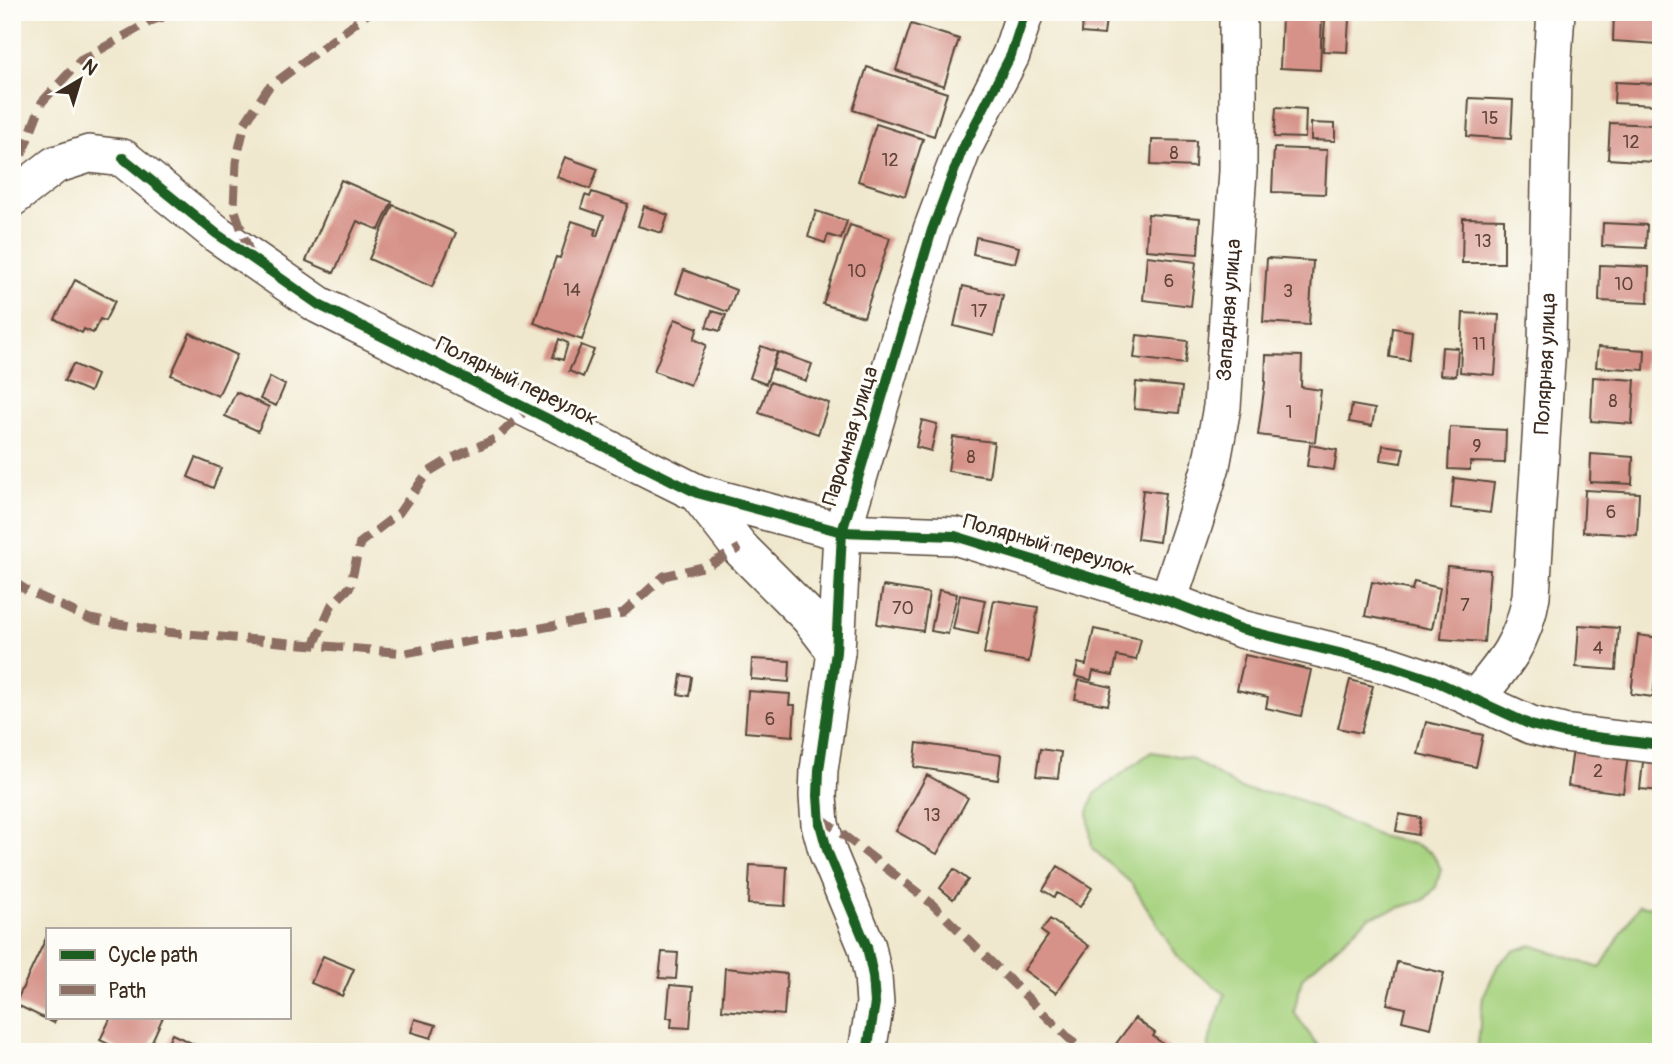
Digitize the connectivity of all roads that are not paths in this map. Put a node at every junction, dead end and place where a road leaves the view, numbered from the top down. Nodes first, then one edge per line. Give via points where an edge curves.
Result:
1 (1025, 12) edge
2 (1238, 12) edge
3 (1556, 12) edge
4 (12, 198) edge
5 (697, 493) junction
6 (842, 532) junction
7 (1168, 601) junction
8 (836, 652) junction
9 (1475, 699) junction
10 (1661, 745) edge
11 (867, 1052) edge

1 - 6 street, Паромная улица via 1011,55 962,150 932,230
2 - 7 street, Западная улица via 1238,171 1222,407 1211,466
3 - 9 street, Полярная улица via 1547,345 1531,596 1517,645
4 - 5 street, Полярный переулок via 55,165 89,154 123,158 217,234 319,305
5 - 6 street, Полярный переулок
5 - 8 street via 740,548 809,617
6 - 7 street, Полярный переулок via 955,536
6 - 8 street, Паромная улица
7 - 9 street, Полярный переулок via 1241,629 1388,665
8 - 11 street, Паромная улица via 819,770 820,824 867,947 873,976 875,1003
9 - 10 street, Полярный переулок via 1518,721 1563,733

